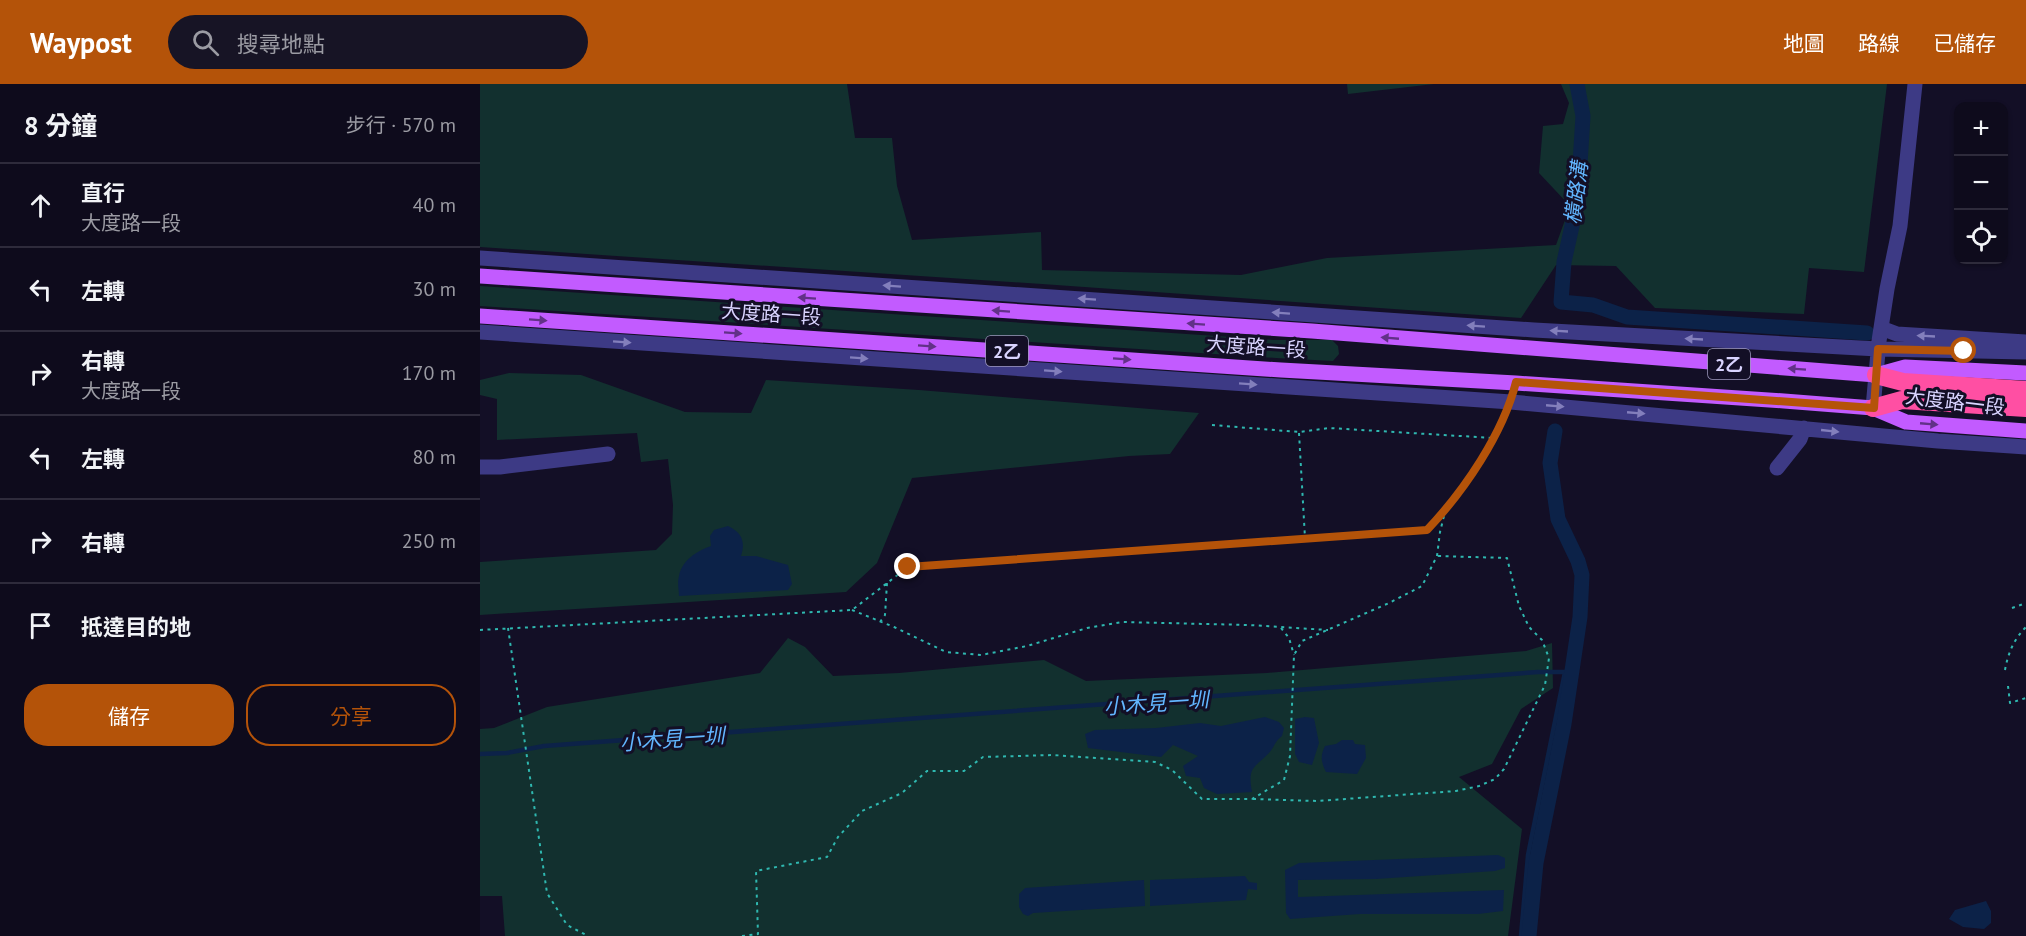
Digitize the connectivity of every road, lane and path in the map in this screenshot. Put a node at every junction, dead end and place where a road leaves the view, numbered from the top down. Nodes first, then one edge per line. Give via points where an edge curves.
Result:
1 (1915, 84) edge
2 (480, 258) edge
3 (480, 276) edge
4 (480, 316) edge
5 (480, 332) edge
6 (1880, 337) junction
7 (2026, 342) edge
8 (2026, 352) edge
9 (2026, 373) edge
10 (1876, 375) junction
11 (2026, 390) edge
12 (2004, 398) junction
13 (1511, 402) junction
14 (1874, 408) junction
15 (2026, 408) edge
16 (1212, 425) dead end
17 (1804, 428) junction
18 (2026, 431) edge
19 (1299, 432) junction
20 (1493, 438) junction
21 (2026, 447) edge
22 (608, 454) dead end
23 (480, 468) edge
24 (1777, 468) dead end
25 (1445, 512) junction
26 (1305, 538) junction
27 (1437, 556) junction
28 (887, 583) junction
29 (2026, 603) edge
30 (2012, 608) dead end
31 (852, 610) junction
32 (880, 622) junction
33 (2026, 627) edge
34 (508, 628) junction
35 (1281, 628) junction
36 (480, 630) edge
37 (1330, 630) junction
38 (1294, 655) junction
39 (2005, 670) dead end
40 (2008, 686) dead end
41 (2026, 698) edge
42 (1252, 799) junction
43 (588, 936) edge
44 (742, 936) edge

1 - 6 street via 1900,226
6 -> 2 street, 大度路一段 via 1534,330
10 -> 3 main road, 大度路一段 / 2乙 via 1288,330
4 -> 14 main road, 大度路一段 / 2乙
5 -> 13 street, 大度路一段
7 -> 6 street via 1897,334
6 - 8 street, 大度路一段
6 - 10 street
9 - 10 main road, 大度路一段 / 2乙 via 1905,367
10 - 12 highway
10 - 14 street
11 - 12 highway
12 - 14 highway via 1902,400
12 - 15 highway
13 -> 17 street, 大度路一段
13 - 20 path
14 -> 18 main road, 大度路一段 / 2乙 via 1906,422
16 - 19 path
17 -> 21 street, 大度路一段
17 - 24 street
19 - 20 path via 1329,428
19 - 26 path
20 - 25 path
22 - 23 street
25 - 26 path via 1427,530
25 - 27 path
26 - 28 path via 908,567
27 - 37 path via 1422,586
27 - 42 path via 1507,558 1519,606 1549,658 1545,685 1504,769 1495,779 1456,791 1317,801
28 - 31 path
28 - 32 path via 885,615
29 - 30 path
31 - 32 path
31 - 34 path
32 - 35 path via 946,652 981,655 1122,622
33 - 39 path via 2016,637
34 - 36 path
34 - 43 path via 547,893 567,925
35 - 37 path
35 - 38 path
37 - 38 path via 1302,641
38 - 42 path via 1290,756 1284,780
40 - 41 path via 2010,703
42 - 44 path via 1202,799 1172,770 1155,762 1053,755 983,757 964,771 927,771 902,794 862,811 838,837 827,857 756,871 758,934

